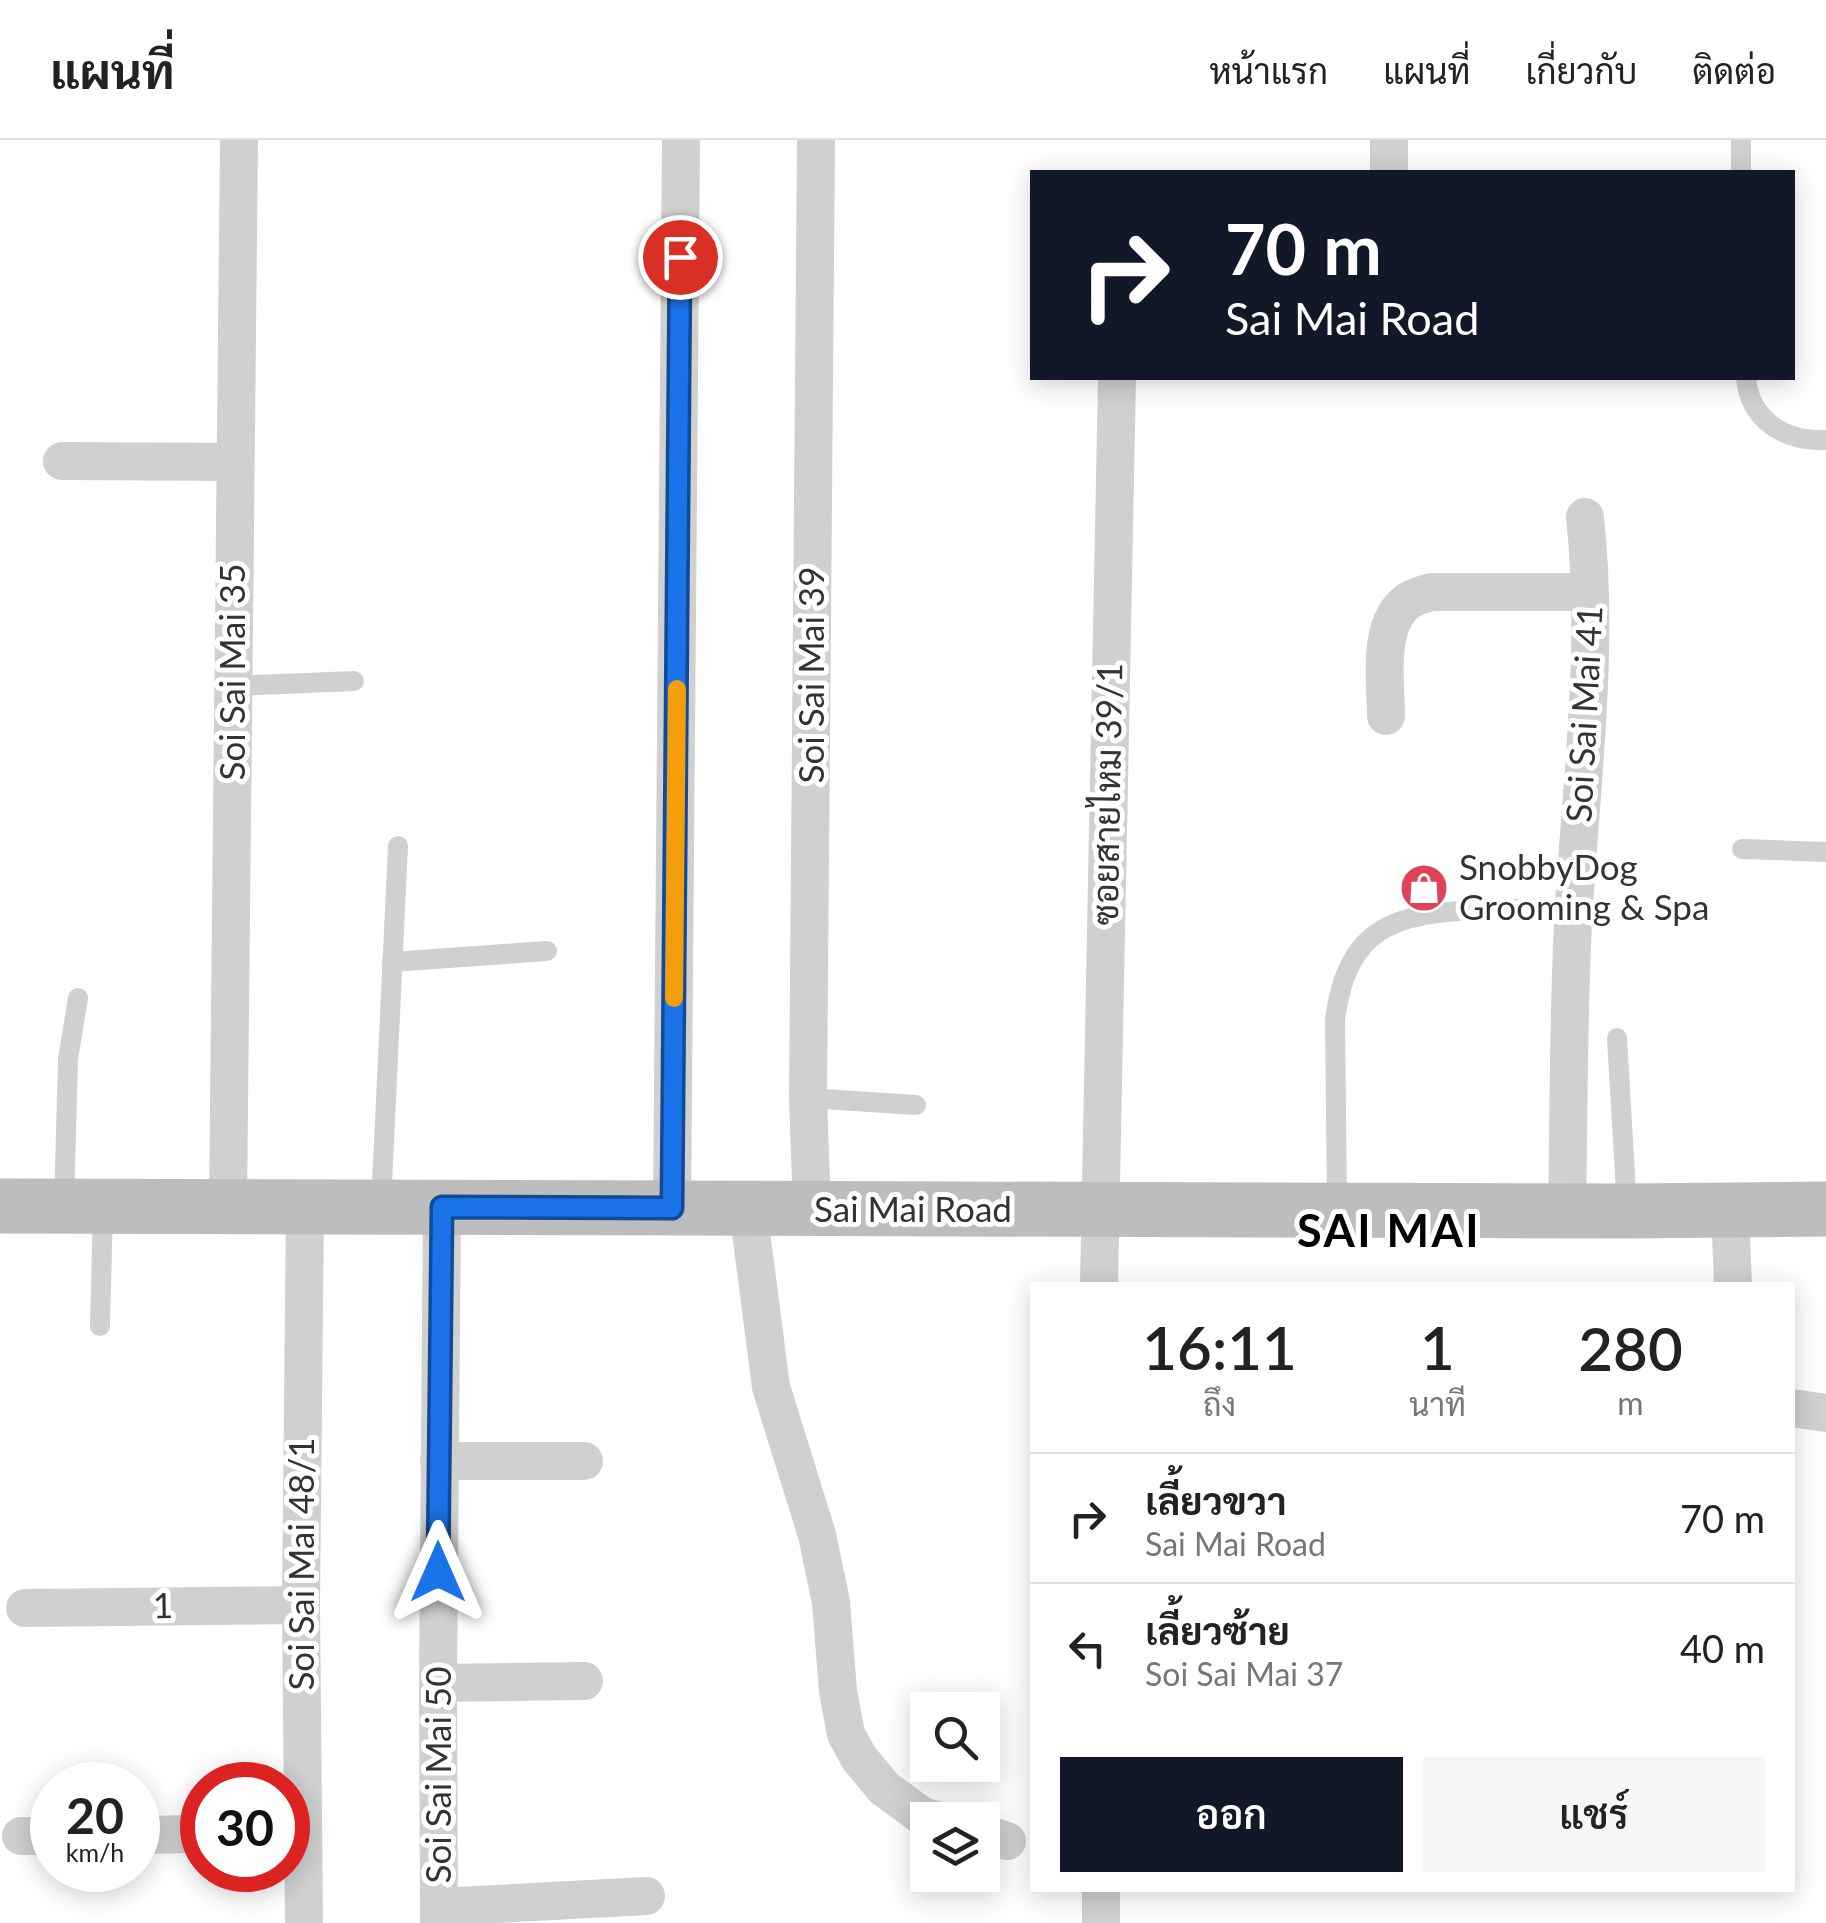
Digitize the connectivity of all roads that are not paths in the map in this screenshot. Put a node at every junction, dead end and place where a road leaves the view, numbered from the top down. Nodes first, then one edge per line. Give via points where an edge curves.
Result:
1 (239, 140) edge
2 (681, 140) edge
3 (816, 140) edge
4 (1389, 140) edge
5 (1741, 140) edge
6 (1390, 170) edge
7 (1741, 170) edge
8 (1117, 380) edge
9 (1747, 380) edge
10 (1826, 440) edge
11 (62, 461) dead end
12 (234, 462) junction
13 (1585, 517) dead end
14 (1590, 592) junction
15 (354, 681) dead end
16 (233, 686) junction
17 (1386, 716) dead end
18 (398, 846) dead end
19 (1742, 849) dead end
20 (1826, 852) edge
21 (1574, 907) junction
22 (547, 951) dead end
23 (392, 962) junction
24 (78, 998) dead end
25 (1618, 1038) dead end
26 (808, 1098) junction
27 (916, 1106) dead end
28 (228, 1204) junction
29 (305, 1205) junction
30 (0, 1206) edge
31 (84, 1206) junction
32 (380, 1206) junction
33 (442, 1207) junction
34 (672, 1208) junction
35 (748, 1209) junction
36 (812, 1209) junction
37 (1826, 1209) edge
38 (1098, 1210) junction
39 (1336, 1210) junction
40 (1567, 1210) junction
41 (1627, 1211) junction
42 (1730, 1211) junction
43 (1099, 1282) edge
44 (1733, 1282) edge
45 (100, 1326) dead end
46 (1795, 1408) edge
47 (1826, 1413) edge
48 (440, 1461) junction
49 (584, 1461) dead end
50 (301, 1605) junction
51 (25, 1608) dead end
52 (584, 1680) dead end
53 (438, 1682) junction
54 (297, 1762) edge
55 (910, 1807) edge
56 (301, 1892) edge
57 (1101, 1892) edge
58 (646, 1896) dead end
59 (439, 1915) edge
60 (304, 1923) edge
61 (1100, 1923) edge

1 - 12 street, Soi Sai Mai 35
2 - 34 street
3 - 26 street, Soi Sai Mai 39
4 - 6 street
5 - 7 lane
8 - 38 street, ซอยสายไหม 39/1
9 - 10 lane via 1761,417 1782,435
11 - 12 street
12 - 16 street, Soi Sai Mai 35
13 - 14 street, Soi Sai Mai 41
14 - 17 street via 1431,592 1408,601 1386,643
14 - 21 street, Soi Sai Mai 41
15 - 16 lane
16 - 28 street, Soi Sai Mai 35
18 - 23 lane
19 - 20 lane
21 - 39 lane via 1428,912 1368,940 1338,990
21 - 40 street, Soi Sai Mai 41
22 - 23 lane
23 - 32 lane
24 - 31 lane via 68,1059
25 - 41 lane
26 - 27 lane
26 - 36 street, Soi Sai Mai 39
28 - 29 main road, Sai Mai Road
28 - 31 main road, Sai Mai Road
29 - 32 main road, Sai Mai Road
29 - 50 street, Soi Sai Mai 48/1
30 - 31 main road, Sai Mai Road
31 - 45 lane
32 - 33 main road, Sai Mai Road
33 - 34 main road, Sai Mai Road
33 - 48 street, Soi Sai Mai 50
34 - 35 main road, Sai Mai Road
35 - 36 main road, Sai Mai Road
35 - 55 street via 771,1387 832,1602 846,1734 884,1788
36 - 38 main road, Sai Mai Road
37 - 42 main road, Sai Mai Road
38 - 39 main road, Sai Mai Road
38 - 43 street, ซอยสายไหม 39/1
39 - 40 main road, Sai Mai Road
40 - 41 main road, Sai Mai Road
41 - 42 main road, Sai Mai Road
42 - 44 street
46 - 47 street
48 - 49 street
48 - 53 street, Soi Sai Mai 50
50 - 51 street, 1
50 - 54 street, Soi Sai Mai 48/1
52 - 53 street
53 - 59 street, Soi Sai Mai 50
56 - 60 street, Soi Sai Mai 48/1
57 - 61 street
58 - 59 street

